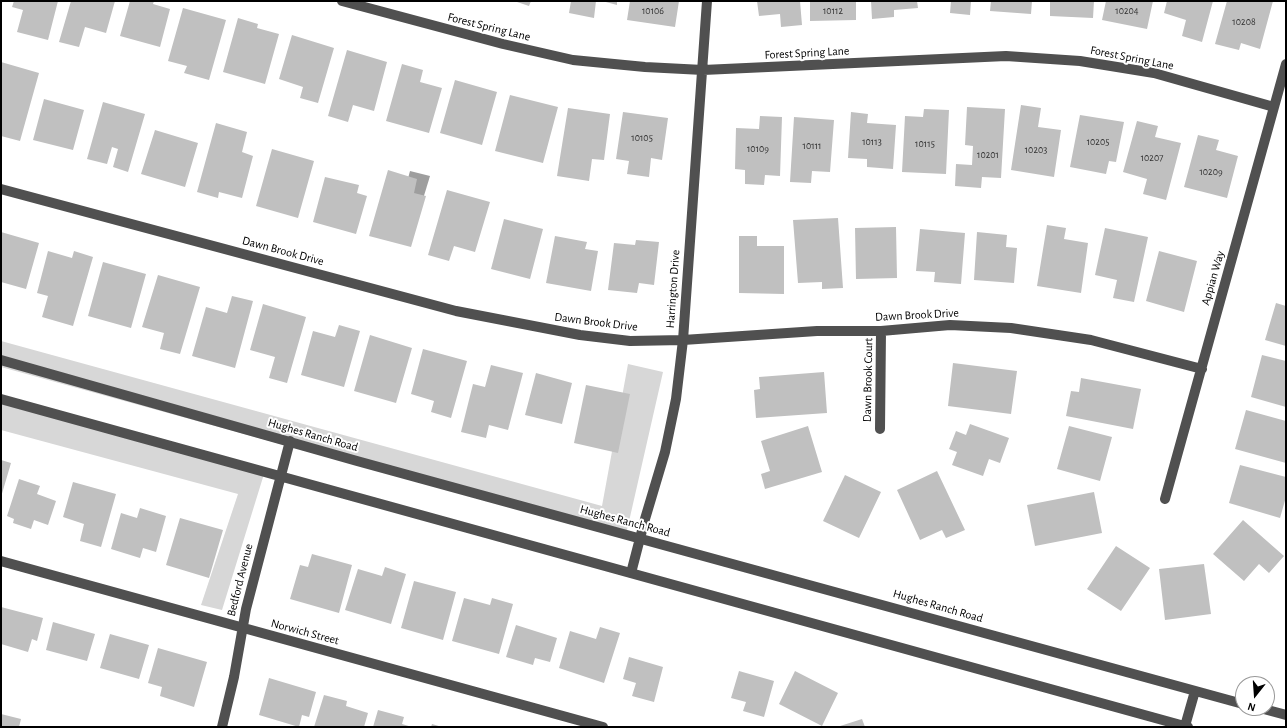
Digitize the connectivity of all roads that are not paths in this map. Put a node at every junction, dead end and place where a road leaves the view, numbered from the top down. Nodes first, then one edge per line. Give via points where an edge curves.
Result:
1 (342, 1) edge
2 (707, 1) edge
3 (1286, 64) edge
4 (703, 70) junction
5 (1274, 107) junction
6 (1, 189) edge
7 (882, 331) junction
8 (683, 340) junction
9 (1, 360) edge
10 (1202, 369) junction
11 (1, 399) edge
12 (880, 429) dead end
13 (290, 442) junction
14 (280, 477) junction
15 (1165, 499) dead end
16 (640, 538) junction
17 (1, 562) edge
18 (631, 573) junction
19 (242, 628) junction
20 (1195, 691) junction
21 (1235, 702) edge
22 (1275, 712) edge
23 (1286, 715) edge
24 (1186, 726) edge
25 (222, 727) edge
26 (603, 727) edge

1 - 4 street, Forest Spring Lane via 573,60 644,68
2 - 4 street, Harrington Drive
3 - 5 street, Appian Way
4 - 5 street, Forest Spring Lane via 1006,56 1080,61 1154,73
4 - 8 street, Harrington Drive
5 - 10 street, Appian Way
6 - 8 street, Dawn Brook Drive via 456,311 580,335 630,341
7 - 8 street, Dawn Brook Drive via 817,331
7 - 10 street, Dawn Brook Drive via 950,325 1011,328 1091,340
7 - 12 street, Dawn Brook Court
8 - 16 street, Harrington Drive via 676,399 665,452
9 - 13 street, Hughes Ranch Road
10 - 15 street, Appian Way
11 - 14 street
13 - 14 street, Bedford Avenue
13 - 16 street, Hughes Ranch Road
14 - 18 street
14 - 19 street, Bedford Avenue
16 - 18 street, Harrington Drive
16 - 20 street, Hughes Ranch Road
17 - 19 street, Norwich Street
18 - 24 street
19 - 25 street, Bedford Avenue via 233,683
19 - 26 street, Norwich Street
20 - 21 street, Hughes Ranch Road
20 - 24 street
22 - 23 street

